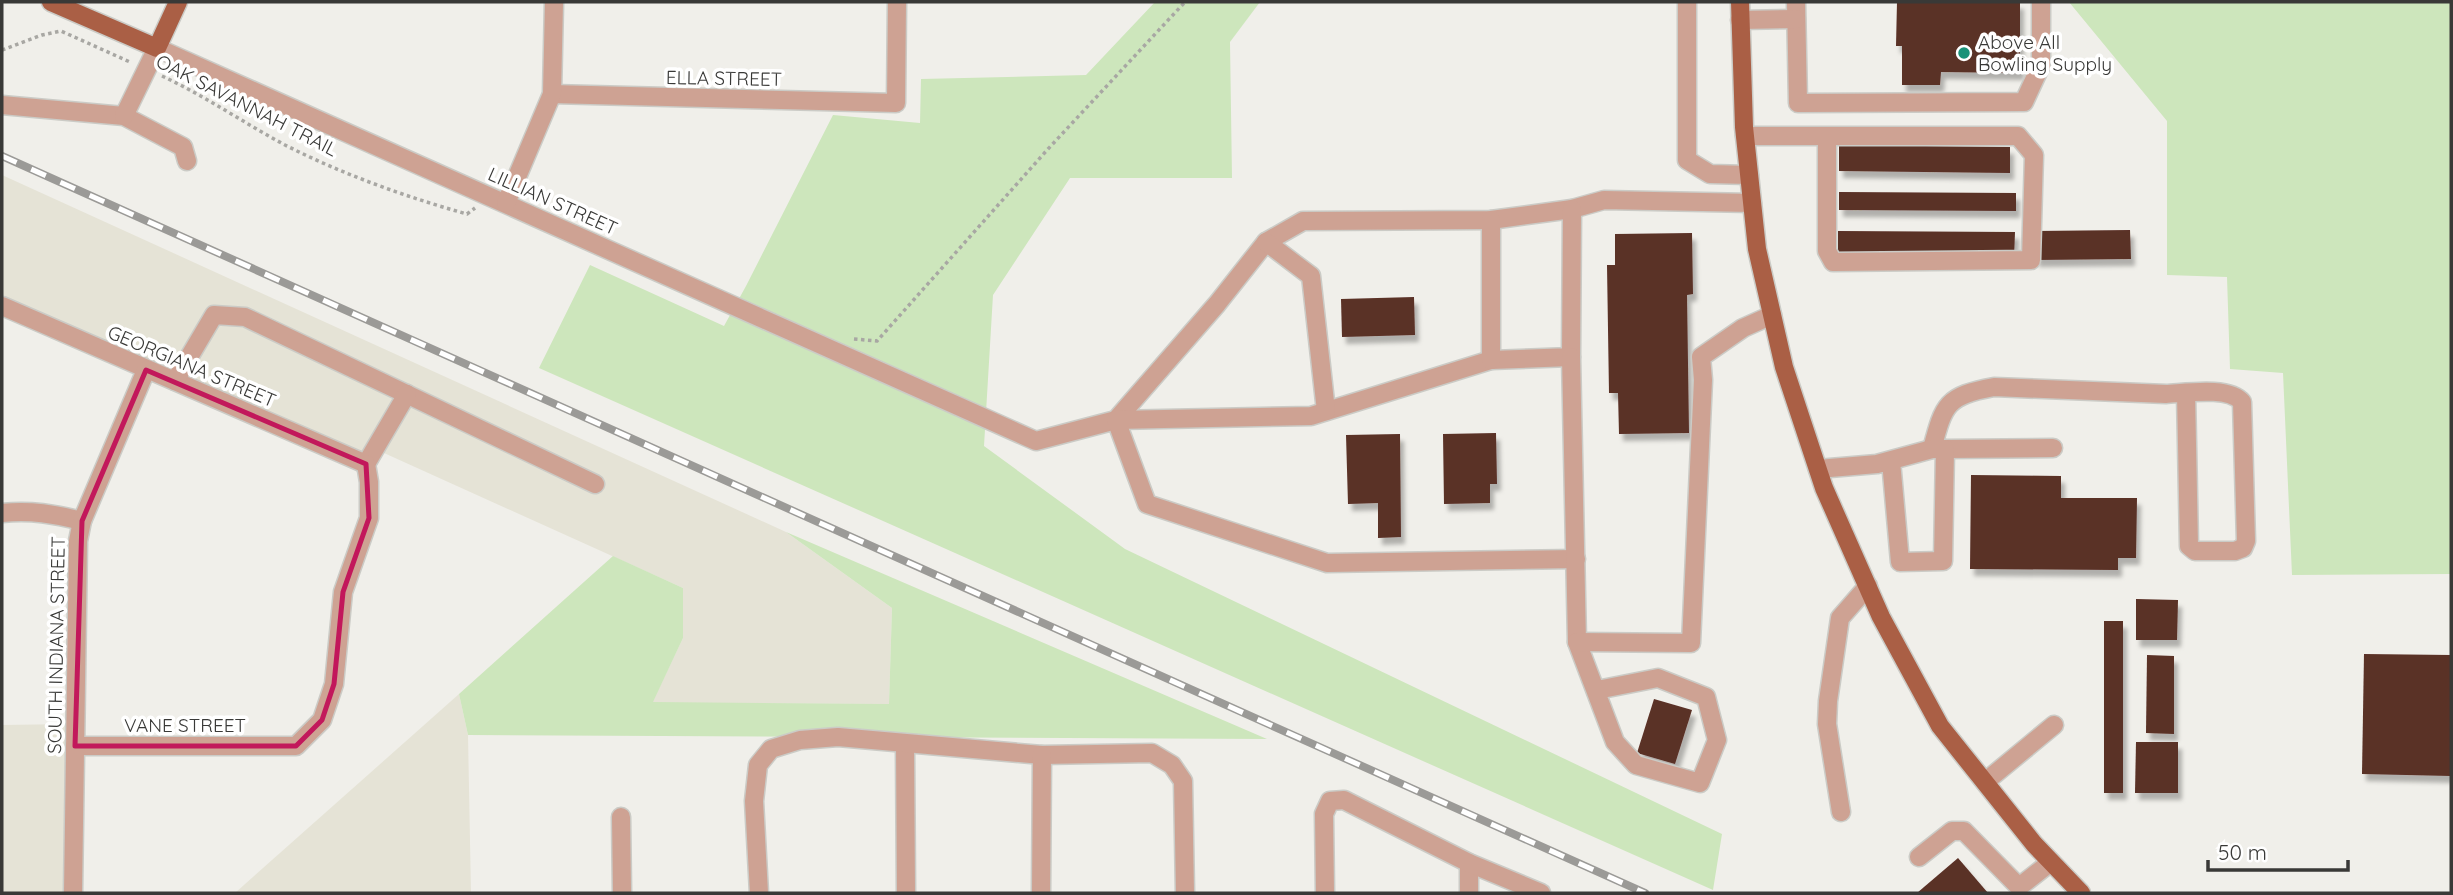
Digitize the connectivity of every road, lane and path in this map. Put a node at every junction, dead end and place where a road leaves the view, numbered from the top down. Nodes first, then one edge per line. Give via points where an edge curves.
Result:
1 (51, 2) edge
2 (178, 2) edge
3 (554, 2) edge
4 (897, 2) edge
5 (1185, 2) edge
6 (1687, 2) edge
7 (2041, 2) edge
8 (1796, 10) edge
9 (1740, 11) edge
10 (157, 48) junction
11 (2, 50) edge
12 (147, 69) junction
13 (552, 94) junction
14 (2, 105) edge
15 (124, 116) junction
16 (1745, 136) junction
17 (1827, 137) junction
18 (187, 160) dead end
19 (1749, 175) junction
20 (506, 203) junction
21 (1752, 203) junction
22 (480, 204) dead end
23 (1572, 209) junction
24 (1491, 219) junction
25 (1266, 242) junction
26 (2, 306) edge
27 (1772, 315) junction
28 (850, 339) dead end
29 (1571, 358) junction
30 (1491, 360) junction
31 (146, 370) junction
32 (175, 381) junction
33 (2186, 393) junction
34 (407, 394) junction
35 (1326, 411) junction
36 (1116, 420) junction
37 (2053, 447) dead end
38 (1939, 449) junction
39 (1891, 461) junction
40 (366, 464) junction
41 (1818, 469) junction
42 (596, 484) dead end
43 (2, 513) edge
44 (82, 521) junction
45 (1576, 559) junction
46 (1868, 586) junction
47 (1577, 642) junction
48 (1597, 690) junction
49 (2054, 725) dead end
50 (905, 745) junction
51 (75, 746) junction
52 (1042, 755) junction
53 (1985, 782) junction
54 (1841, 812) dead end
55 (621, 817) dead end
56 (1919, 857) dead end
57 (2051, 862) junction
58 (1469, 863) junction
59 (2018, 890) edge
60 (73, 893) edge
61 (622, 893) edge
62 (759, 893) edge
63 (906, 893) edge
64 (1041, 893) edge
65 (1185, 893) edge
66 (1325, 893) edge
67 (1469, 893) edge
68 (1541, 893) edge
69 (2081, 893) edge

1 - 10 main road, LILLIAN STREET
2 - 10 main road
3 - 13 street
4 - 13 street, ELLA STREET via 896,103
5 - 28 path via 877,341
6 - 19 street via 1687,160 1710,174
7 - 8 street via 2041,65 2024,102 1798,103
8 - 9 street
9 - 16 main road
10 - 12 street
10 - 20 street, LILLIAN STREET
11 - 12 path, OAK SAVANNAH TRAIL via 61,31
12 - 15 street
12 - 22 path, OAK SAVANNAH TRAIL via 193,90 286,145 370,182 467,214
13 - 20 street
14 - 15 street
15 - 18 street via 183,147
16 - 17 street
16 - 19 main road
17 - 17 street via 2018,136 2034,155 2031,260 1833,262 1827,251
19 - 21 main road
20 - 36 street, LILLIAN STREET via 1036,441
21 - 23 street via 1604,200
21 - 27 main road
23 - 24 street
23 - 29 street
24 - 25 street via 1303,221
24 - 30 street
25 - 35 street via 1311,276
25 - 36 street
26 - 31 street, GEORGIANA STREET
27 - 41 main road
27 - 47 street via 1743,328 1701,357 1691,643
29 - 30 street
29 - 45 street
30 - 35 street
31 - 32 street, GEORGIANA STREET
31 - 44 street, SOUTH INDIANA STREET
32 - 34 street via 214,315 226,315 245,317
32 - 40 street, GEORGIANA STREET
33 - 33 street via 2220,392 2242,402 2246,541 2235,551 2195,551 2189,546
33 - 38 street via 1994,387 1969,392 1948,403 1941,416
34 - 40 street
34 - 42 street
35 - 36 street via 1311,416
36 - 45 street via 1147,504 1326,563
37 - 38 street
38 - 39 street
38 - 39 street via 1943,561 1900,562
39 - 41 street
40 - 51 street, VANE STREET via 369,518 343,592 334,684 322,720 296,746
41 - 46 main road
43 - 44 street via 50,512
44 - 51 street, SOUTH INDIANA STREET
45 - 47 street
46 - 53 main road via 1940,726
46 - 54 street via 1840,618 1828,701 1827,724
47 - 48 street
48 - 48 street via 1615,742 1636,765 1700,783 1717,740 1706,697 1658,678
49 - 53 street
50 - 52 street
50 - 62 street via 838,737 800,740 771,749 758,765 754,801
50 - 63 street
51 - 60 street, SOUTH INDIANA STREET
52 - 64 street
52 - 65 street via 1152,753 1172,765 1182,781
53 - 57 main road
55 - 61 street
56 - 59 street via 1952,831 1964,831
57 - 59 street
57 - 69 main road
58 - 66 street via 1344,800 1330,801 1324,814
58 - 67 street
58 - 68 street

